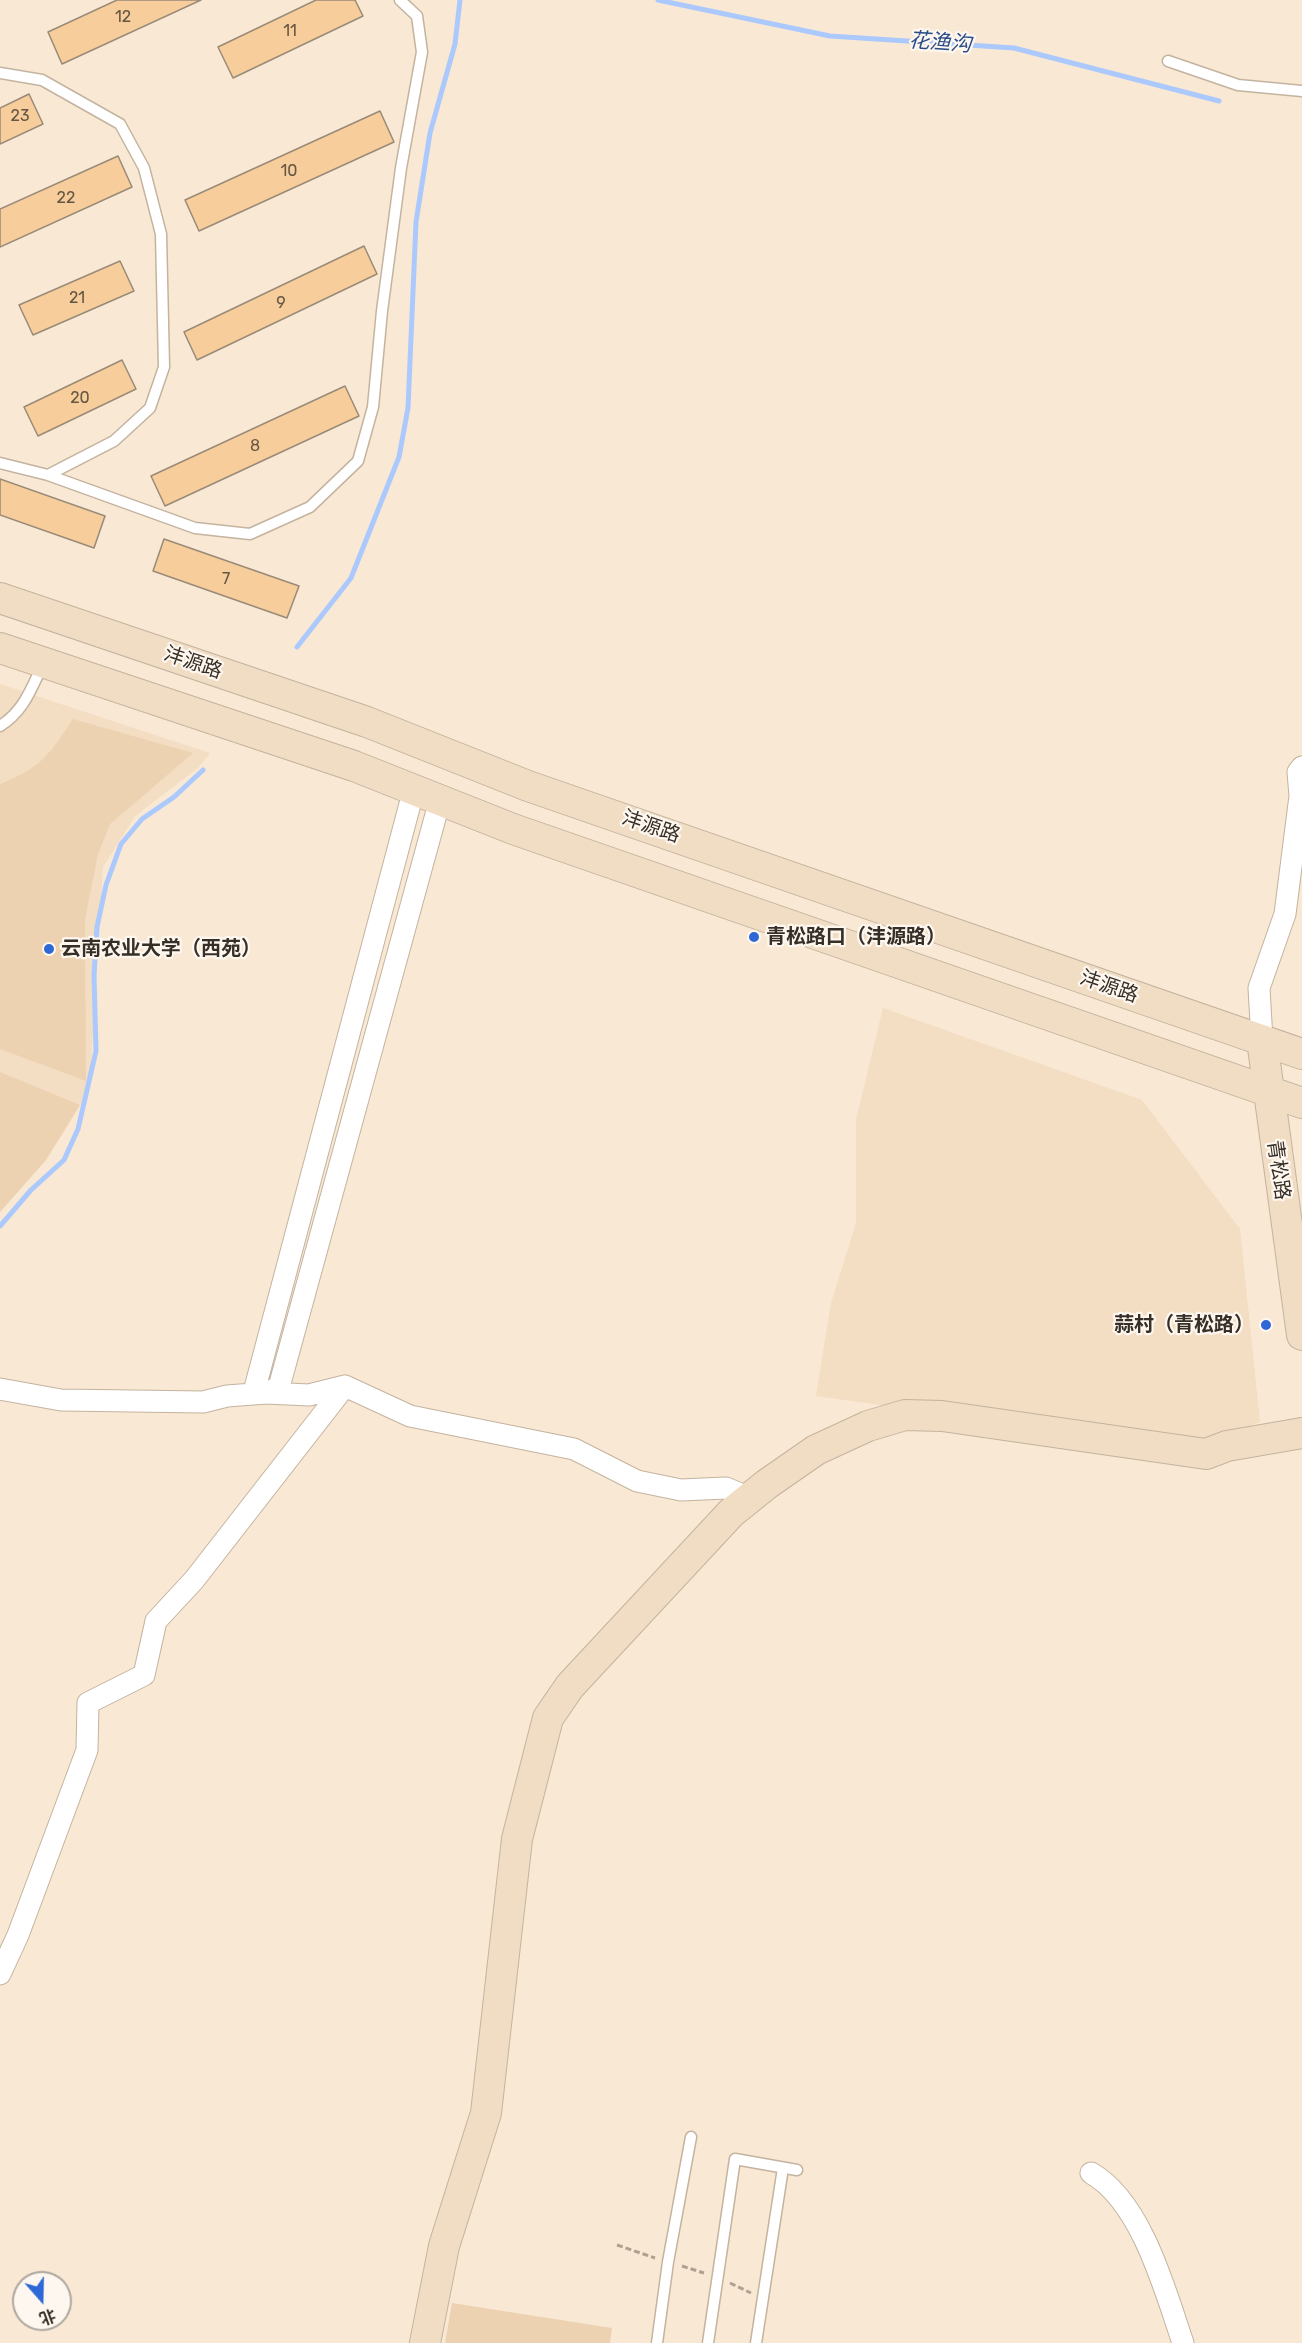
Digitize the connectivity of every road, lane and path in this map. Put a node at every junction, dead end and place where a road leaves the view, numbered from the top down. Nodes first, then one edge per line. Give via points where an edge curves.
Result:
1 (400, 0) edge
2 (1168, 61) dead end
3 (0, 73) edge
4 (1302, 91) edge
5 (0, 463) edge
6 (48, 475) junction
7 (0, 598) edge
8 (0, 648) edge
9 (43, 663) junction
10 (0, 726) edge
11 (442, 752) junction
12 (1302, 767) edge
13 (528, 786) junction
14 (427, 795) junction
15 (513, 829) junction
16 (1262, 1040) junction
17 (1302, 1054) edge
18 (1267, 1092) junction
19 (1302, 1103) edge
20 (1302, 1335) edge
21 (345, 1386) junction
22 (0, 1389) edge
23 (266, 1392) junction
24 (1302, 1433) edge
25 (750, 1498) junction
26 (0, 1974) edge
27 (691, 2137) dead end
28 (783, 2168) junction
29 (797, 2170) dead end
30 (1090, 2173) dead end
31 (617, 2245) dead end
32 (668, 2262) junction
33 (718, 2277) junction
34 (762, 2299) junction
35 (431, 2338) edge
36 (657, 2343) edge
37 (708, 2343) edge
38 (756, 2343) edge
39 (1183, 2343) edge

1 - 6 lane via 417,16 422,52 381,311 373,407 358,461 310,507 250,534 195,528
2 - 4 lane via 1238,85
3 - 6 lane via 42,80 120,124 144,168 161,234 164,367 150,408 114,441
5 - 6 lane
7 - 11 main road, 沣源路 via 356,718
8 - 9 main road
9 - 10 lane via 26,702 15,717
9 - 14 main road via 354,766
11 - 13 main road, 沣源路
11 - 14 main road via 452,760 454,779 441,794
12 - 16 street via 1298,772 1300,796 1285,914 1259,988
13 - 15 main road via 516,787 502,800 503,820
13 - 16 main road, 沣源路
14 - 15 main road
14 - 23 street via 255,1388
15 - 18 main road
16 - 17 main road, 沣源路
16 - 18 main road, 青松路
18 - 19 main road
18 - 20 main road, 青松路
21 - 23 street via 309,1395
21 - 25 street via 410,1416 574,1449 637,1481 681,1490 726,1488
21 - 26 street via 194,1580 156,1621 144,1675 87,1703 87,1750
22 - 23 street via 62,1400 203,1402
24 - 25 main road via 1227,1446 1206,1454 942,1416 905,1415 868,1426 816,1450
25 - 35 main road via 570,1686 548,1718 517,1839 486,2113 444,2247
27 - 32 lane
28 - 29 lane
28 - 33 lane via 735,2159
28 - 34 lane
30 - 39 street via 1106,2182 1132,2217 1163,2285
31 - 32 path
32 - 33 path
32 - 36 lane
33 - 34 path
33 - 37 lane
34 - 38 lane

